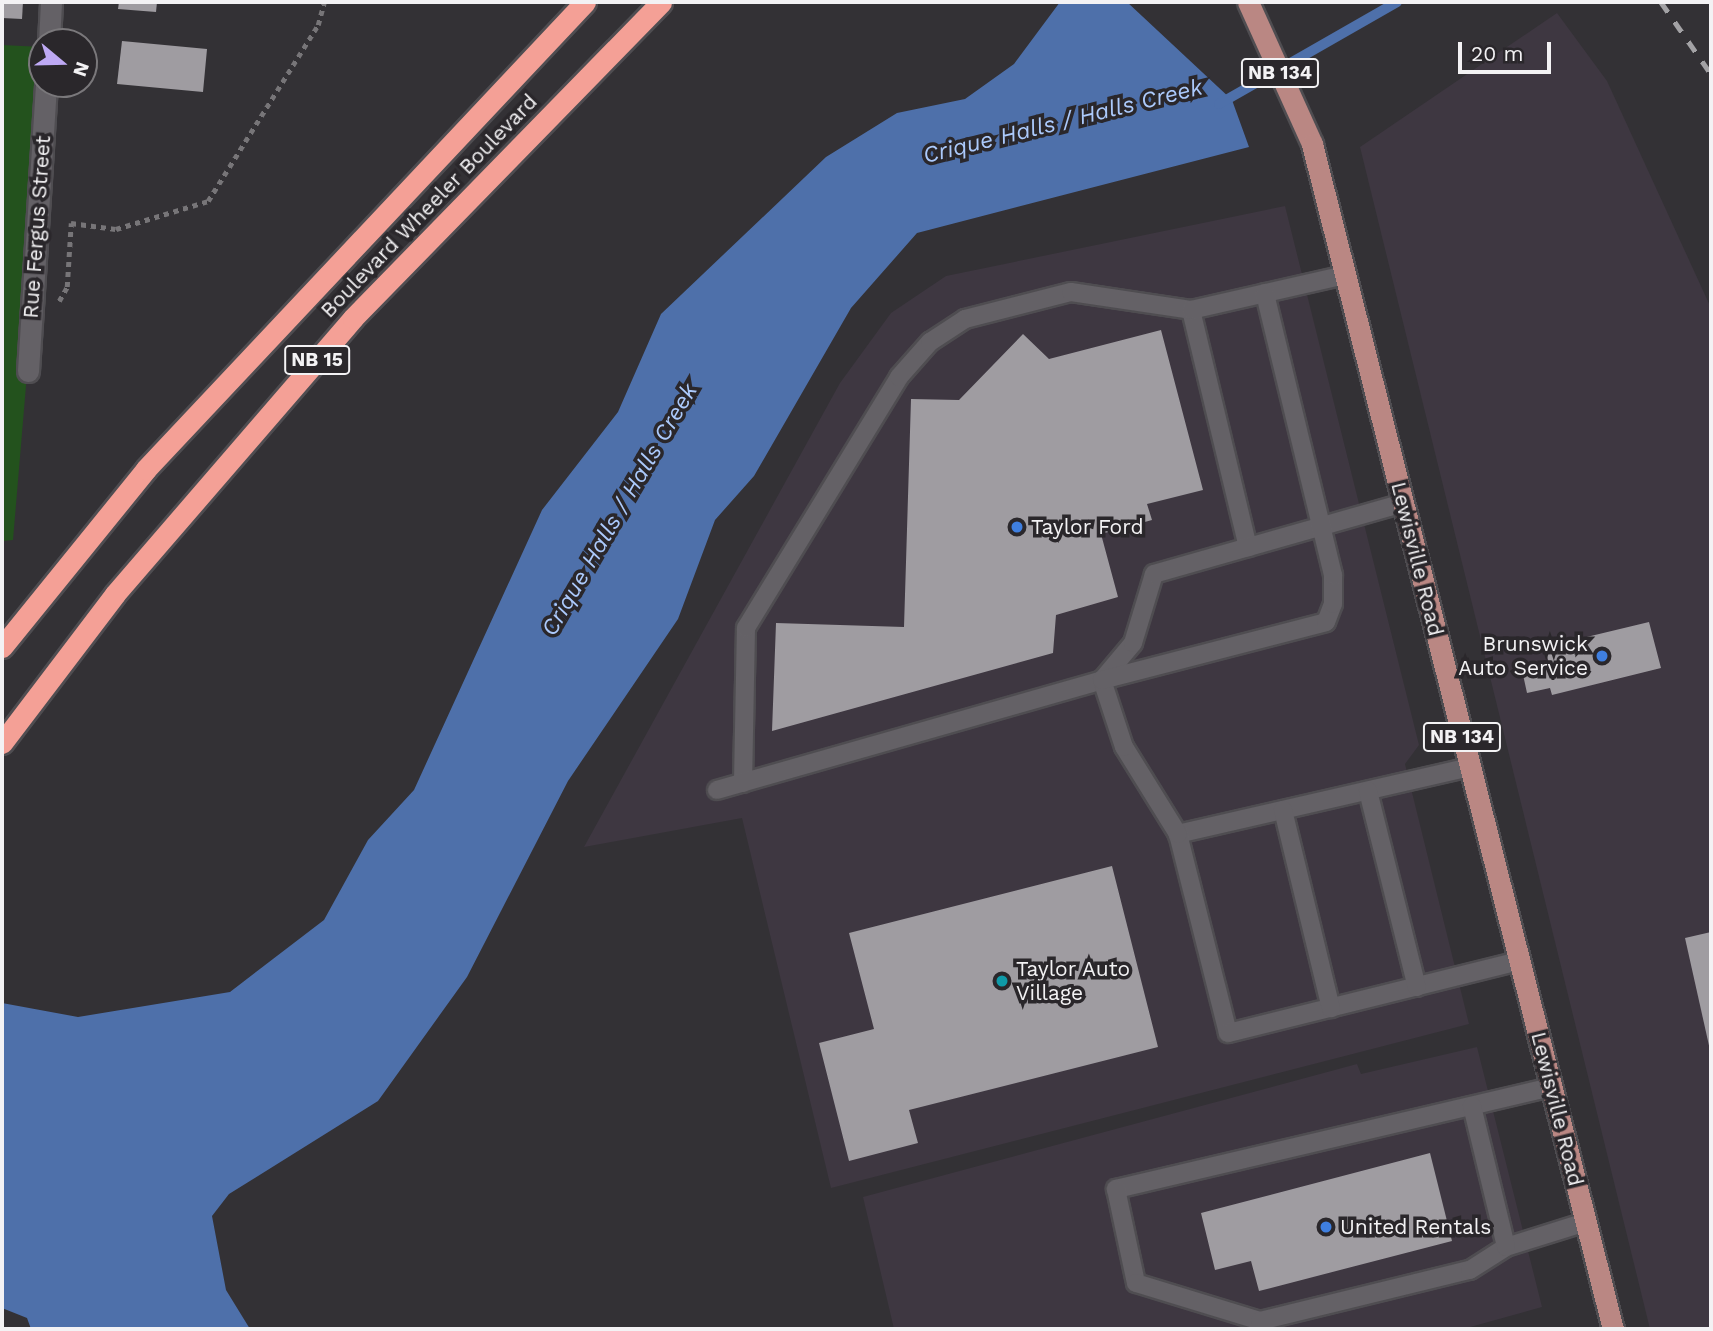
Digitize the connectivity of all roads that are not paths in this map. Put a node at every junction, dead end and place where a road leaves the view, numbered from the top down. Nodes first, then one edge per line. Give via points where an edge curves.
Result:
1 (51, 2) edge
2 (585, 2) edge
3 (661, 2) edge
4 (1248, 2) edge
5 (50, 28) edge
6 (45, 98) edge
7 (1345, 275) junction
8 (1265, 293) junction
9 (1191, 310) junction
10 (28, 370) dead end
11 (1403, 503) junction
12 (1321, 527) junction
13 (1248, 547) junction
14 (2, 647) edge
15 (1102, 680) junction
16 (2, 743) edge
17 (1470, 767) junction
18 (743, 783) junction
19 (717, 790) dead end
20 (1368, 791) junction
21 (1283, 810) junction
22 (1178, 834) junction
23 (1519, 961) junction
24 (1417, 986) junction
25 (1331, 1008) junction
26 (1551, 1087) junction
27 (1472, 1106) junction
28 (1586, 1222) junction
29 (1506, 1247) junction
30 (1613, 1329) edge

1 - 5 street
2 - 14 highway, Boulevard Wheeler Boulevard / NB 15 via 146,469
3 - 16 highway, Boulevard Wheeler Boulevard / NB 15 via 353,318 115,594
4 - 7 main road, Lewisville Road / NB 134 via 1312,145
6 - 10 street, Rue Fergus Street
7 - 8 lane
7 - 11 main road, Lewisville Road / NB 134
8 - 9 lane
8 - 12 lane
9 - 13 lane
9 - 18 lane via 1071,292 965,319 930,342 899,377 746,628
11 - 12 lane
11 - 17 main road, Lewisville Road / NB 134
12 - 13 lane
12 - 15 lane via 1333,575 1326,622
13 - 15 lane via 1154,574 1148,610 1133,643
15 - 18 lane
15 - 22 lane via 1124,747
17 - 20 lane
17 - 23 main road, Lewisville Road / NB 134
18 - 19 lane
20 - 21 lane
20 - 24 lane
21 - 22 lane
21 - 25 lane
22 - 25 lane via 1228,1034
23 - 24 lane
23 - 26 main road, Lewisville Road / NB 134
24 - 25 lane
26 - 27 lane
26 - 28 main road, Lewisville Road / NB 134
27 - 29 lane
27 - 29 lane via 1116,1189 1136,1283 1260,1321 1470,1270
28 - 29 lane
28 - 30 main road, Lewisville Road / NB 134

